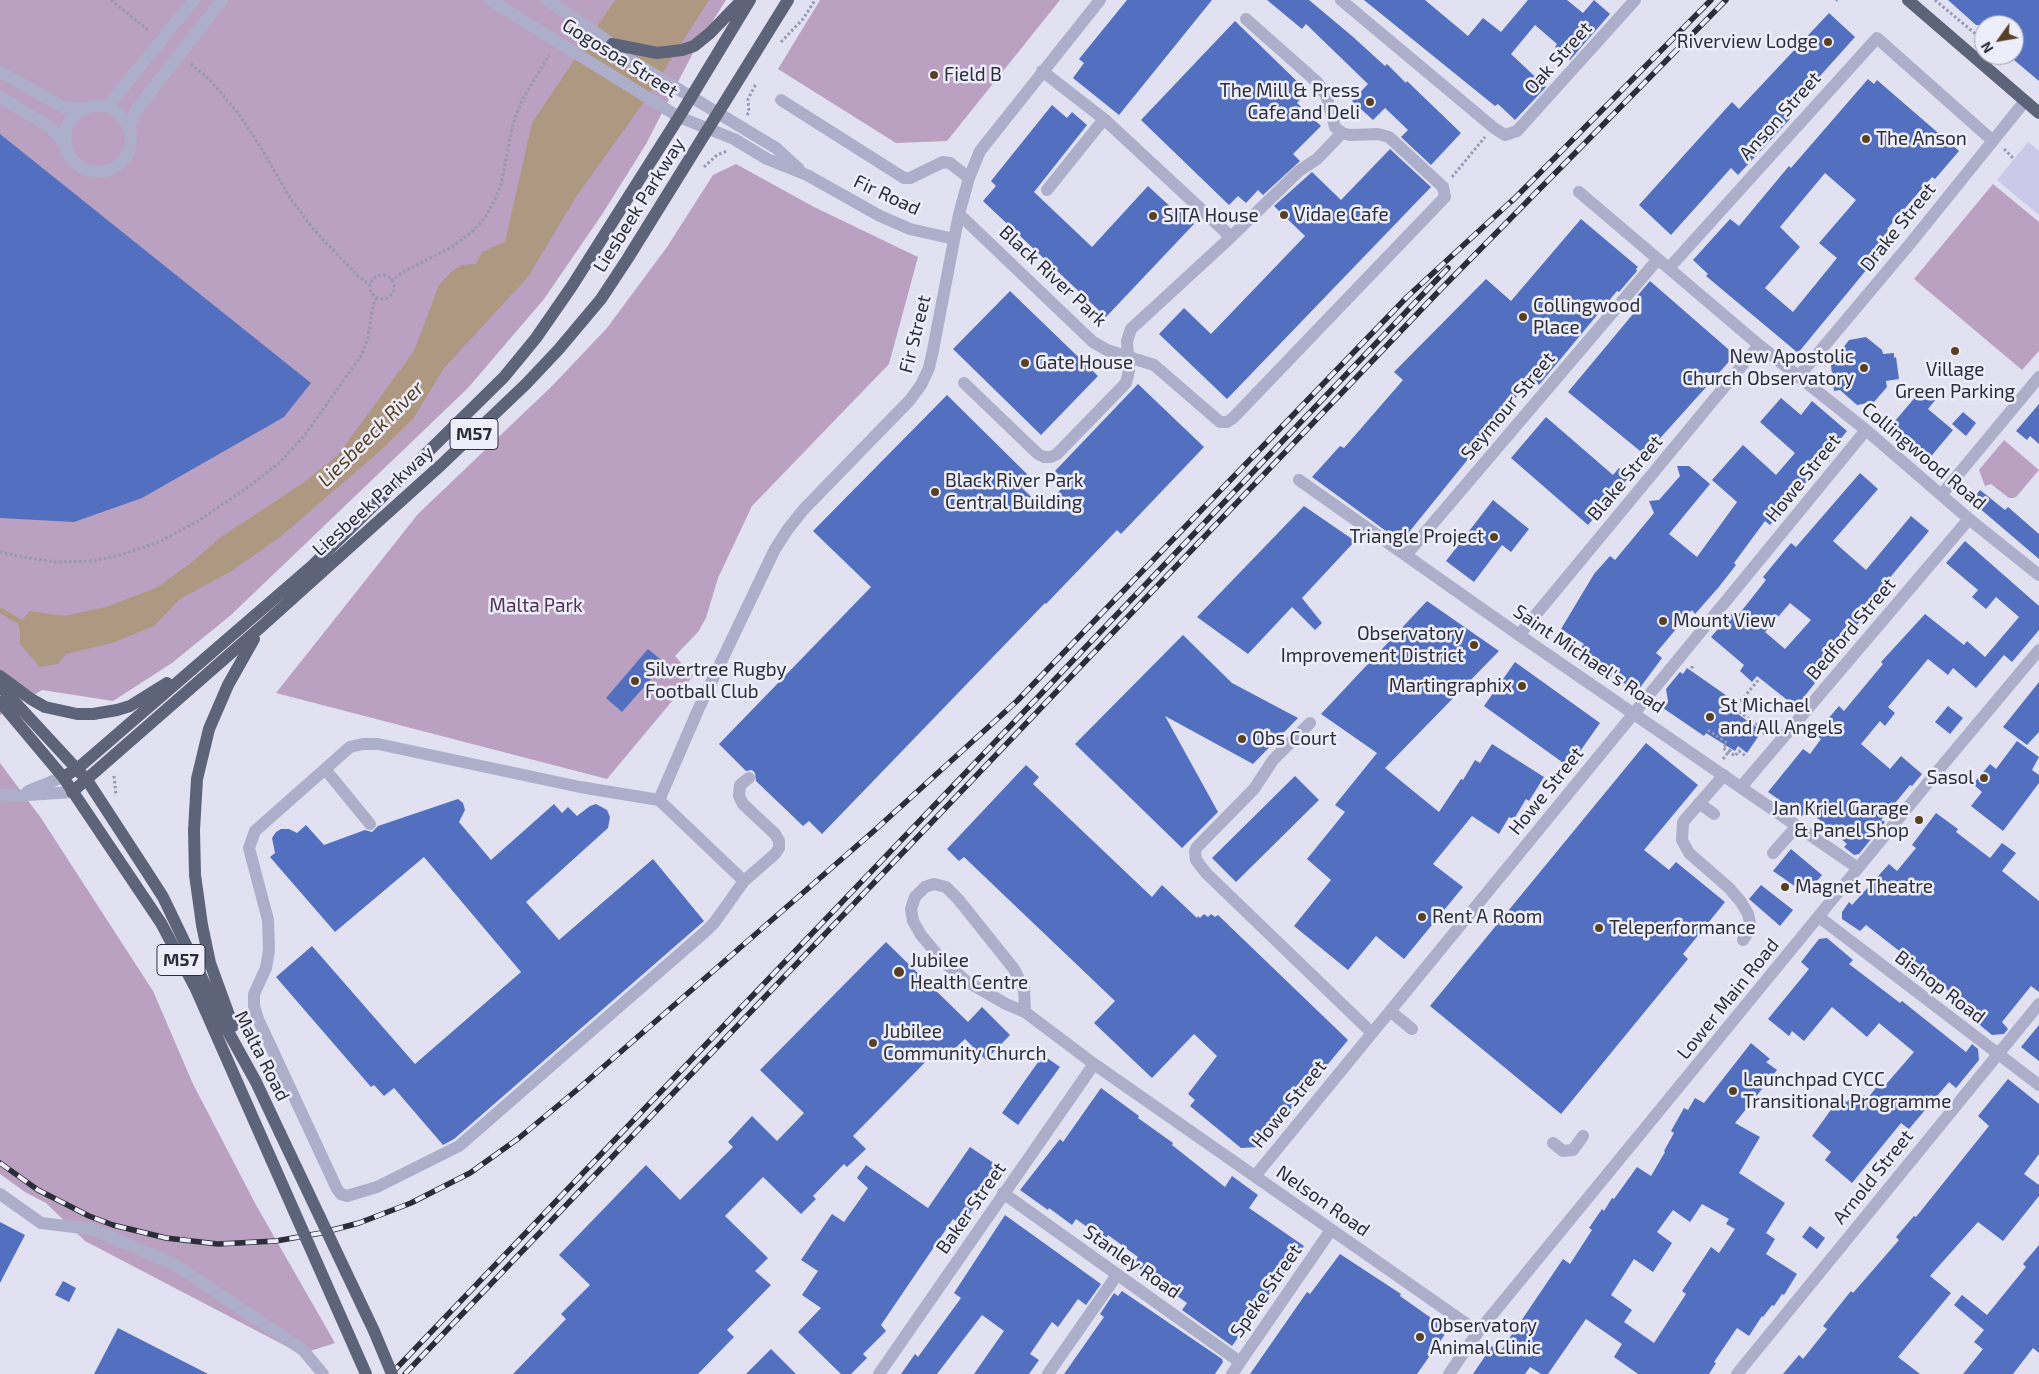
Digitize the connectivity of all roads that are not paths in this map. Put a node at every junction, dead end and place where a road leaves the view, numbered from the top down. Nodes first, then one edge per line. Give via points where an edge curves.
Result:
1 (194, 0) edge
2 (222, 0) edge
3 (490, 0) edge
4 (547, 0) edge
5 (742, 0) edge
6 (750, 0) edge
7 (788, 0) edge
8 (1100, 0) edge
9 (1341, 0) edge
10 (1908, 0) edge
11 (1631, 1) edge
12 (1246, 19) dead end
13 (612, 44) junction
14 (1042, 71) junction
15 (0, 72) edge
16 (0, 97) edge
17 (691, 97) junction
18 (781, 100) dead end
19 (2025, 101) junction
20 (106, 107) junction
21 (84, 109) junction
22 (718, 112) junction
23 (2039, 113) edge
24 (679, 117) junction
25 (1104, 119) junction
26 (129, 128) junction
27 (709, 129) junction
28 (1342, 133) junction
29 (1994, 140) junction
30 (67, 147) junction
31 (807, 175) junction
32 (969, 178) junction
33 (1047, 190) dead end
34 (1579, 192) dead end
35 (959, 214) junction
36 (1231, 237) junction
37 (954, 239) junction
38 (1658, 259) junction
39 (1669, 268) junction
40 (1759, 345) junction
41 (1127, 356) junction
42 (1799, 376) junction
43 (2039, 377) edge
44 (964, 383) dead end
45 (1866, 430) junction
46 (1299, 480) dead end
47 (1942, 494) junction
48 (1969, 518) junction
49 (1406, 555) junction
50 (2039, 575) edge
51 (262, 626) junction
52 (1519, 635) junction
53 (2039, 650) edge
54 (206, 658) junction
55 (0, 676) edge
56 (0, 686) edge
57 (0, 702) edge
58 (1634, 712) junction
59 (1310, 723) dead end
60 (77, 769) junction
61 (325, 769) junction
62 (1724, 775) junction
63 (63, 777) junction
64 (749, 778) dead end
65 (86, 780) junction
66 (1741, 787) junction
67 (72, 792) junction
68 (0, 795) edge
69 (14, 796) junction
70 (659, 800) junction
71 (1699, 803) junction
72 (1714, 814) dead end
73 (370, 824) dead end
74 (1797, 826) junction
75 (1773, 853) dead end
76 (1858, 868) junction
77 (744, 881) junction
78 (1818, 917) junction
79 (1743, 940) dead end
80 (2039, 1004) edge
81 (1390, 1011) junction
82 (1025, 1012) junction
83 (1412, 1029) dead end
84 (1372, 1032) junction
85 (1998, 1055) junction
86 (1094, 1064) junction
87 (256, 1082) junction
88 (2039, 1085) edge
89 (1583, 1136) dead end
90 (1553, 1143) dead end
91 (1254, 1176) junction
92 (1004, 1193) junction
93 (0, 1194) edge
94 (1331, 1230) junction
95 (1118, 1275) junction
96 (1478, 1332) junction
97 (1240, 1362) junction
98 (323, 1374) edge
99 (366, 1374) edge
100 (392, 1374) edge
101 (879, 1374) edge
102 (1048, 1374) edge
103 (1232, 1374) edge
104 (1449, 1374) edge
105 (1736, 1374) edge

1 - 20 street
2 - 26 street via 137,109
3 - 24 street, Gogosoa Street
4 - 13 street, Gogosoa Street
5 - 13 main road via 694,46 657,53
6 - 17 main road, Liesbeek Parkway / M57
7 - 22 main road, Liesbeek Parkway / M57
8 - 14 street, Fir Street
9 - 11 street, Oak Street via 1505,135 1517,130
10 - 19 main road
12 - 28 street via 1317,82 1326,95 1335,127
13 - 17 street, Gogosoa Street via 630,60
14 - 25 street
14 - 32 street, Fir Street via 980,151
15 - 21 street via 63,107
16 - 30 street via 50,128
17 - 22 street, Fir Road
17 - 24 main road, Liesbeek Parkway / M57
18 - 32 street via 904,178 943,162 950,163
19 - 23 main road
19 - 29 street, Drake Street
20 - 21 street
20 - 26 street via 117,112
21 - 30 street via 68,125
22 - 27 main road, Liesbeek Parkway / M57
22 - 31 street, Fir Road via 776,148
24 - 27 street, Fir Road
24 - 54 main road, Liesbeek Parkway / M57 via 572,286 504,377 312,566
25 - 33 street
25 - 36 street
26 - 30 street via 131,138 126,158 109,170 99,172 80,166
27 - 31 street, Fir Road via 734,139 767,159
27 - 51 main road, Liesbeek Parkway / M57 via 601,299 559,349 440,465
28 - 36 street
28 - 41 street, Black River Park via 1389,137 1443,187 1445,197 1442,202 1227,422 1214,419 1154,365
29 - 39 street, Anson Street via 1877,38
29 - 42 street, Drake Street
31 - 37 street, Fir Road via 880,216 910,229
32 - 35 street, Fir Street
34 - 38 street, Collingwood Road
35 - 37 street, Fir Street
35 - 41 street, Black River Park via 1093,342
36 - 41 street via 1131,329
37 - 70 street, Fir Street via 931,359 922,385 788,528 698,710
38 - 39 street, Collingwood Road
38 - 49 street, Seymour Street
39 - 40 street, Collingwood Road
40 - 42 street, Collingwood Road
40 - 52 street, Blake Street
41 - 44 street via 1129,371 1126,383 1051,457 1044,458 1038,454
42 - 45 street, Collingwood Road
43 - 47 street
45 - 47 street, Collingwood Road
45 - 58 street, Howe Street
46 - 49 street, Saint Michael's Road
47 - 48 street, Collingwood Road
48 - 50 street, Collingwood Road
48 - 66 street, Bedford Street
49 - 52 street, Saint Michael's Road
51 - 65 main road, Liesbeek Parkway / M57
51 - 87 main road via 232,677 209,729 198,779 194,830 195,875 210,963
52 - 58 street, Saint Michael's Road
53 - 76 street, Lower Main Road
54 - 55 main road via 130,706 93,714 45,707
54 - 60 main road, Liesbeek Parkway / M57
56 - 60 main road, M57
57 - 63 main road, M57
58 - 62 street, Saint Michael's Road
58 - 81 street, Howe Street
59 - 84 street via 1273,760 1254,789 1197,847 1196,860
60 - 63 main road, Liesbeek Parkway / M57
60 - 65 main road, Malta Road / M57
61 - 70 street via 350,747 378,744 580,787
61 - 73 street
61 - 77 street via 262,824 251,838 251,858 268,920 269,950 266,968 254,994 254,1006 336,1189 346,1196 377,1187 458,1146 706,931
62 - 66 street, Saint Michael's Road
62 - 71 street
63 - 67 main road, Malta Road / M57
63 - 69 street
64 - 77 street via 740,785 738,796 776,834 779,848
65 - 67 main road, Liesbeek Parkway / M57
65 - 87 main road, Malta Road / M57 via 163,897 225,1026
66 - 74 street, Saint Michael's Road
67 - 69 street
67 - 99 main road, Malta Road / M57, bridge via 165,931 196,989
68 - 69 street
70 - 77 street
71 - 72 street
71 - 79 street via 1683,822 1682,840 1689,853 1741,902 1751,928
74 - 75 street
74 - 76 street, Saint Michael's Road
76 - 78 street, Lower Main Road
78 - 85 street, Bishop Road
78 - 96 street, Lower Main Road
80 - 85 street, Arnold Street
81 - 83 street
81 - 84 street, Howe Street
82 - 82 street, Nelson Road via 1024,989 1014,969 946,887 934,884 925,887 915,897 912,908 913,921 921,936 966,981
82 - 86 street, Nelson Road
84 - 91 street, Howe Street
85 - 88 street, Bishop Road
85 - 105 street, Arnold Street
86 - 91 street, Nelson Road
86 - 92 street, Baker Street
87 - 100 main road, Malta Road / M57, bridge
89 - 90 street via 1573,1150 1563,1151
91 - 94 street, Nelson Road
92 - 95 street, Stanley Road
92 - 101 street, Baker Street
93 - 98 street via 40,1224 91,1228 174,1264 303,1350
94 - 96 street, Nelson Road
94 - 97 street, Speke Street
95 - 97 street, Stanley Road
95 - 102 street
96 - 104 street, Lower Main Road
97 - 103 street, Speke Street

